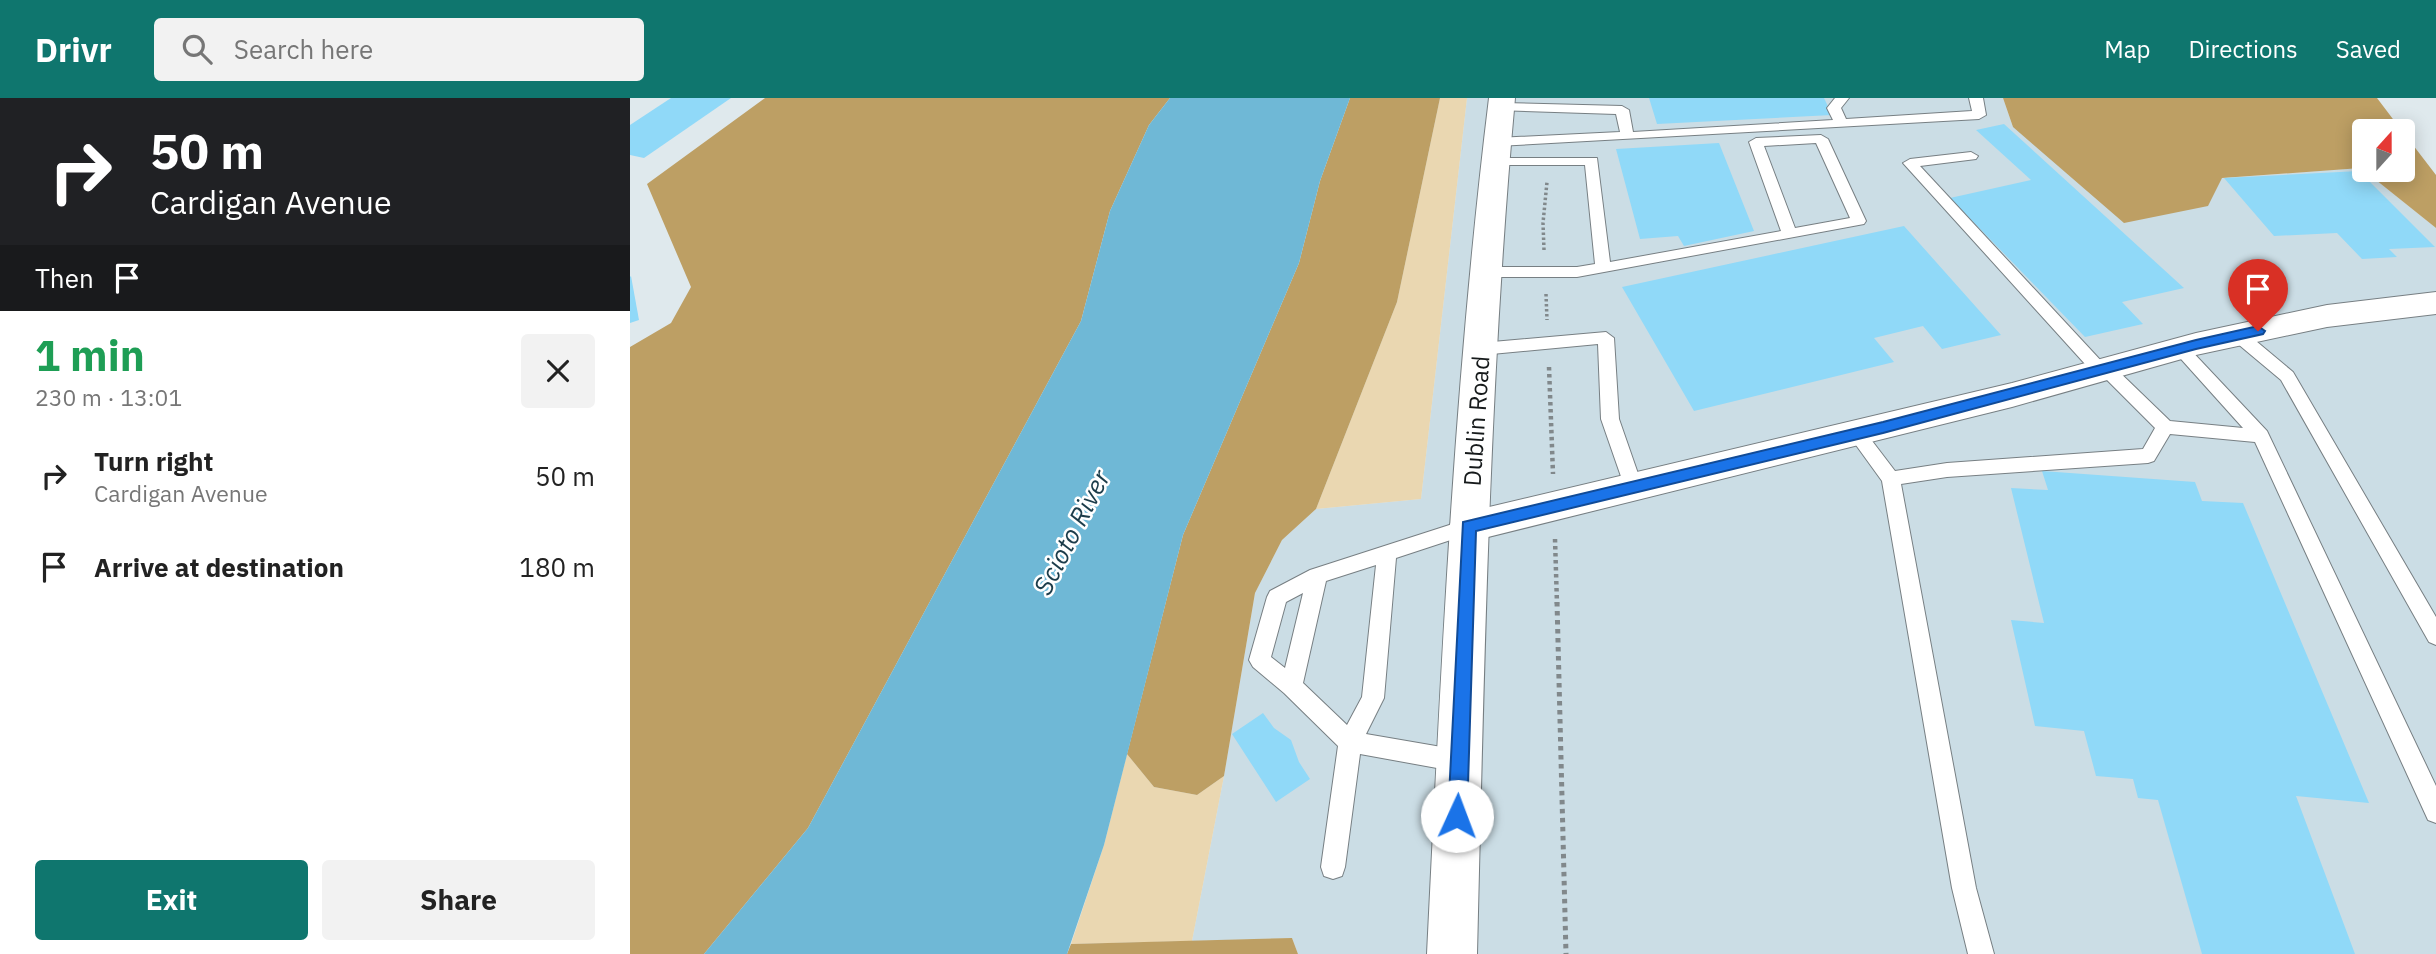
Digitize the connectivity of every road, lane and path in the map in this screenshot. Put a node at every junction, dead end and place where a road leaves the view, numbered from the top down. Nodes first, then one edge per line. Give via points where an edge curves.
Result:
1 (1842, 98) edge
2 (1976, 98) edge
3 (1841, 123) junction
4 (1498, 127) edge
5 (1627, 136) junction
6 (1970, 156) dead end
7 (1790, 234) junction
8 (1602, 268) junction
9 (1486, 272) junction
10 (2436, 303) edge
11 (2238, 335) junction
12 (1480, 349) junction
13 (2180, 349) junction
14 (2103, 370) junction
15 (2165, 427) junction
16 (1857, 434) junction
17 (2261, 436) junction
18 (1891, 480) junction
19 (1634, 488) junction
20 (1468, 527) junction
21 (1387, 553) junction
22 (1317, 576) junction
23 (2436, 636) edge
24 (1292, 685) junction
25 (1350, 742) junction
26 (1459, 761) junction
27 (2436, 812) edge
28 (1333, 867) dead end
29 (1452, 954) edge
30 (1981, 954) edge

1 - 3 lane via 1834,108
2 - 3 lane via 1979,115
3 - 5 lane
4 - 5 lane
4 - 5 lane via 1622,110
4 - 8 lane via 1591,161
4 - 9 street, Dublin Road
6 - 14 lane via 1910,163
7 - 7 lane via 1859,221 1821,139 1756,142
7 - 8 lane
8 - 9 lane
9 - 12 street, Dublin Road
10 - 11 street via 2327,316
11 - 13 street
11 - 23 lane via 2287,376
12 - 19 lane via 1606,338 1610,419
12 - 20 street, Dublin Road
13 - 14 street
13 - 17 lane
14 - 15 lane
14 - 16 street
15 - 17 lane
15 - 18 lane via 2148,456 1947,470
16 - 18 lane
16 - 19 street
17 - 27 lane
18 - 30 lane via 1964,888
19 - 20 street
20 - 21 lane
20 - 26 street, Dublin Road
21 - 22 lane
21 - 25 lane via 1373,698
22 - 24 lane
22 - 24 lane via 1277,597 1260,660
24 - 25 lane
25 - 26 lane
25 - 28 lane
26 - 29 street, Dublin Road

